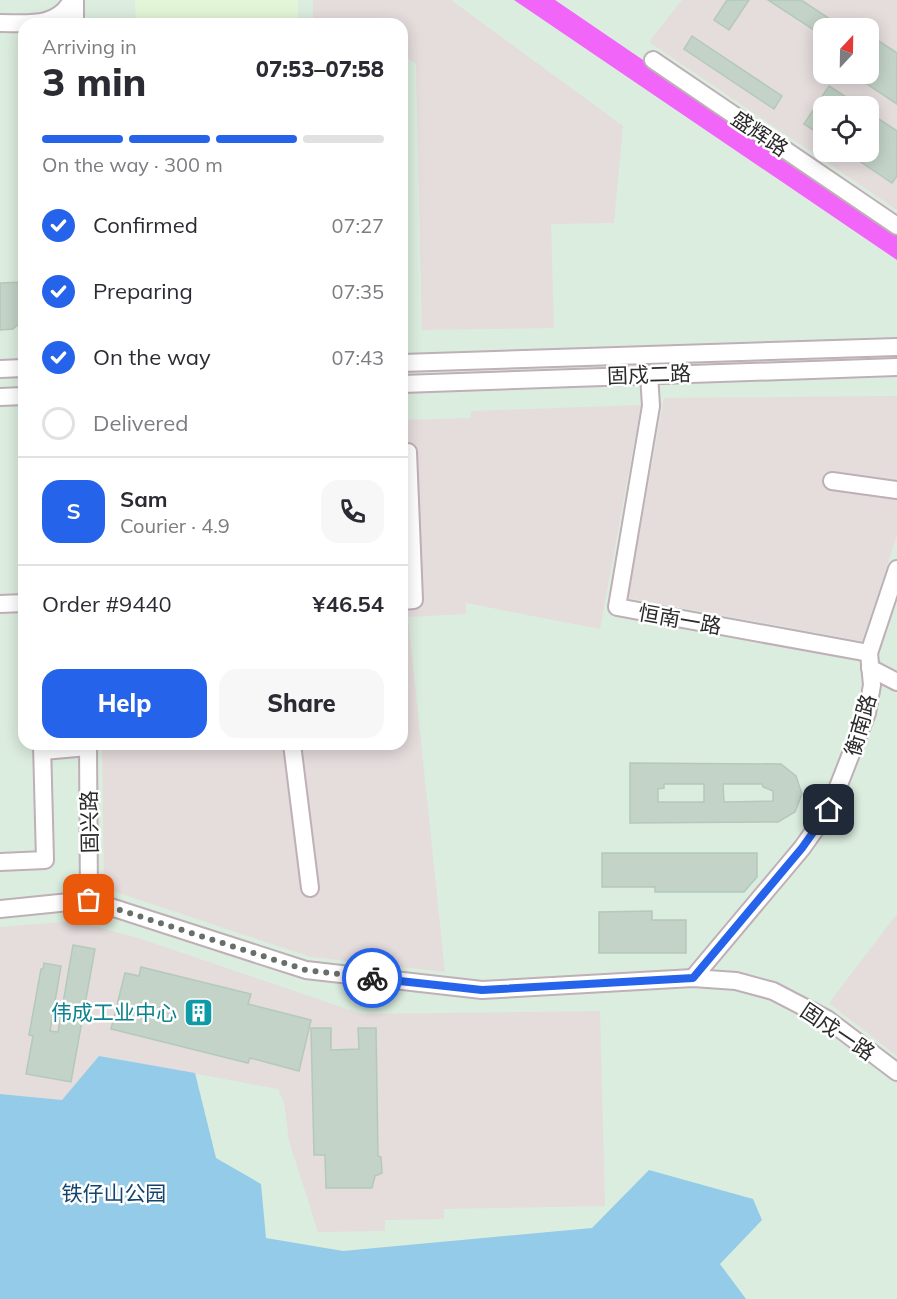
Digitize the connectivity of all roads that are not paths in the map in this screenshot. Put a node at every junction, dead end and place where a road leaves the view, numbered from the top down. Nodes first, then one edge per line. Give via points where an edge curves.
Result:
1 (74, 0) edge
2 (56, 18) edge
3 (75, 18) edge
4 (18, 22) edge
5 (0, 23) edge
6 (18, 31) edge
7 (0, 32) edge
8 (653, 60) dead end
9 (897, 226) edge
10 (897, 347) edge
11 (408, 363) edge
12 (895, 367) edge
13 (18, 368) edge
14 (0, 369) edge
15 (649, 374) junction
16 (408, 384) edge
17 (18, 396) edge
18 (0, 397) edge
19 (408, 452) dead end
20 (832, 480) dead end
21 (897, 490) edge
22 (897, 570) edge
23 (408, 601) edge
24 (18, 603) edge
25 (0, 604) edge
26 (869, 660) junction
27 (897, 682) edge
28 (43, 750) edge
29 (88, 750) edge
30 (293, 750) edge
31 (0, 862) edge
32 (310, 888) dead end
33 (89, 900) junction
34 (0, 909) edge
35 (693, 978) junction
36 (897, 1072) edge

1 - 2 street
1 - 3 street
4 - 5 street
6 - 7 street
8 - 9 street, 盛辉路
10 - 11 street, 固戍二路
12 - 15 street, 固戍二路
13 - 14 street
15 - 16 street, 固戍二路
15 - 26 street, 恒南一路 via 651,406 617,607
17 - 18 street
19 - 23 street
20 - 21 street
22 - 26 street, 衡南路
24 - 25 street
26 - 27 street
26 - 35 street, 衡南路 via 872,685 867,713 829,810
28 - 31 street via 45,860
29 - 33 street, 固兴路
30 - 32 street
33 - 34 street, 固戍一路
33 - 35 street, 固戍一路 via 306,970 482,990
35 - 36 street, 固戍一路 via 736,981 773,992 827,1019

